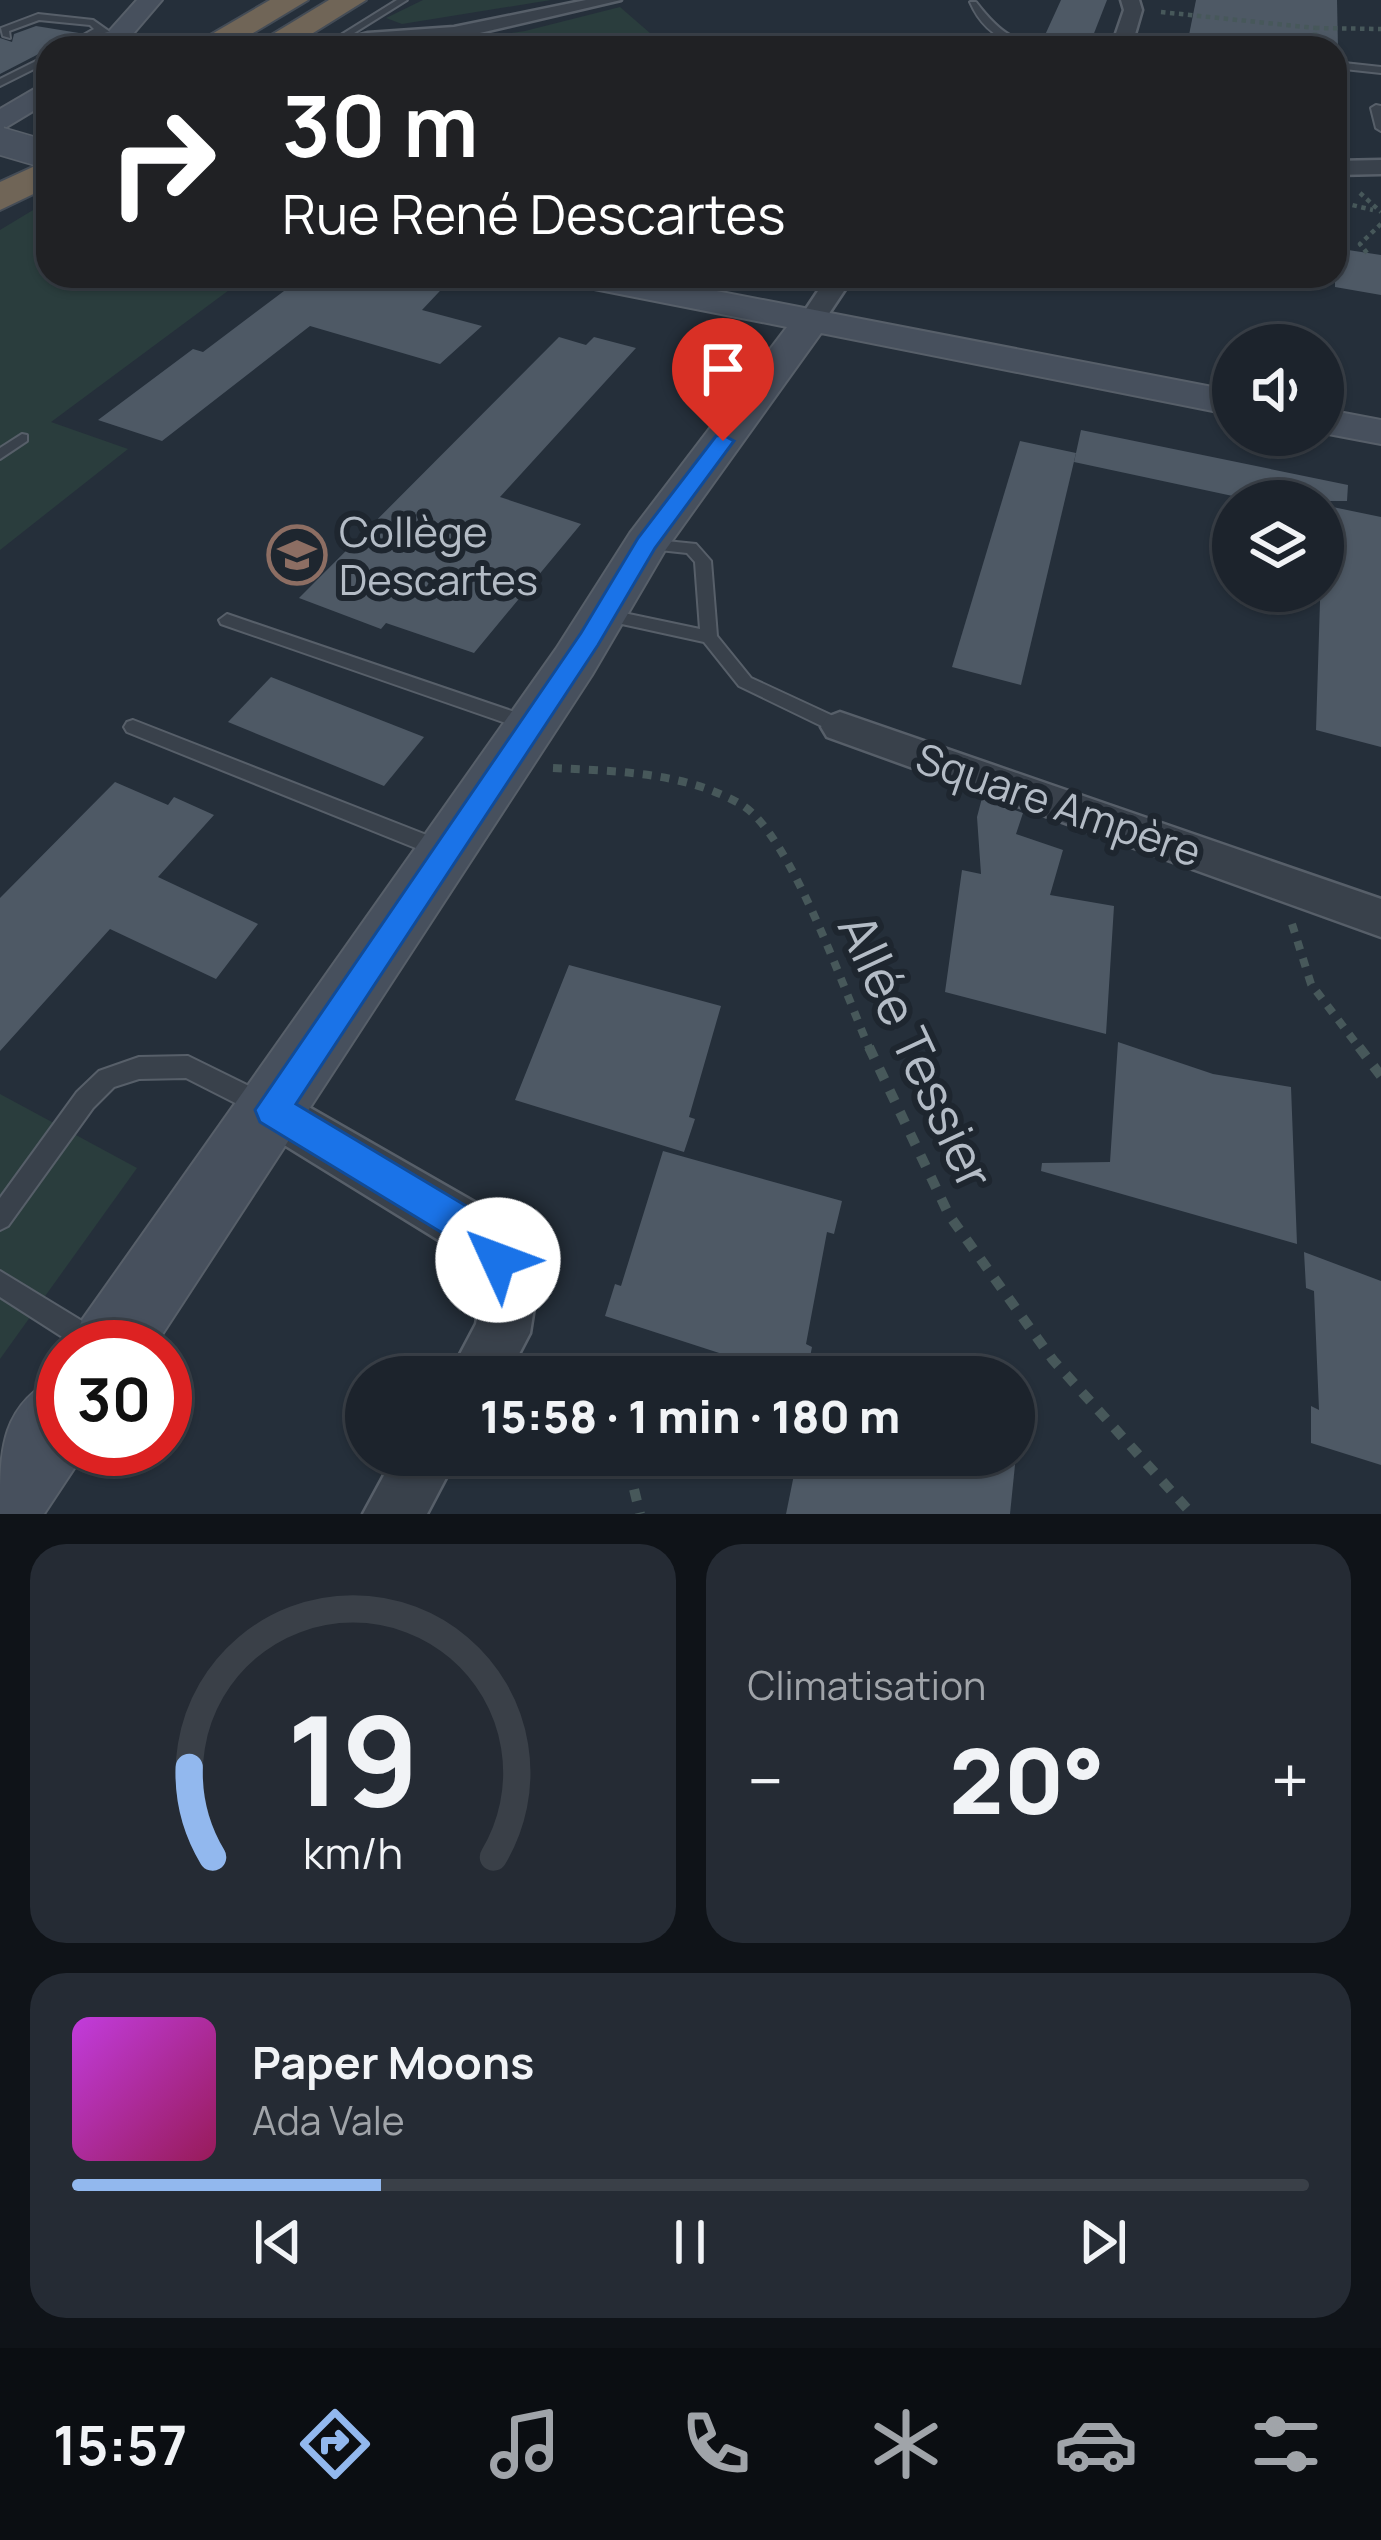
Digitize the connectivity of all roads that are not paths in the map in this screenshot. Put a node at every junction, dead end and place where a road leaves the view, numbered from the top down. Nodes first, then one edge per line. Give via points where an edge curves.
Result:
1 (150, 0) edge
2 (293, 0) edge
3 (351, 0) edge
4 (403, 0) edge
5 (612, 0) edge
6 (973, 4) dead end
7 (1132, 5) edge
8 (38, 22) dead end
9 (7, 36) dead end
10 (105, 36) edge
11 (226, 36) edge
12 (287, 36) edge
13 (344, 36) edge
14 (425, 36) edge
15 (995, 36) edge
16 (1124, 36) edge
17 (1347, 66) edge
18 (1381, 70) edge
19 (36, 75) edge
20 (36, 97) edge
21 (1381, 109) edge
22 (3, 122) edge
23 (1381, 128) edge
24 (36, 129) edge
25 (36, 139) edge
26 (36, 146) edge
27 (1381, 167) edge
28 (1347, 168) edge
29 (36, 178) edge
30 (0, 198) edge
31 (710, 288) edge
32 (826, 299) edge
33 (1212, 398) edge
34 (1344, 425) edge
35 (1381, 432) edge
36 (22, 438) dead end
37 (0, 454) edge
38 (646, 544) junction
39 (605, 616) junction
40 (227, 620) dead end
41 (709, 637) junction
42 (133, 727) dead end
43 (840, 727) joint
44 (516, 747) junction
45 (445, 851) junction
46 (1381, 918) edge
47 (272, 1110) junction
48 (0, 1218) edge
49 (0, 1283) edge
50 (61, 1320) edge
51 (124, 1320) edge
52 (488, 1356) edge
53 (36, 1453) edge
54 (416, 1476) edge
55 (0, 1506) edge
56 (393, 1514) edge

1 - 10 street
2 - 11 highway
3 - 12 highway
4 - 13 lane
5 - 14 street
6 - 15 lane
7 - 16 street
8 - 10 lane
9 - 10 lane via 8,27 38,17 93,23
17 - 18 lane
19 - 22 lane
20 - 22 street
21 - 23 lane
22 - 24 highway
22 - 25 street
22 - 26 street, bridge
27 - 28 street
29 - 30 highway
31 - 32 street
32 - 33 street
32 - 38 street
34 - 35 street
36 - 37 lane
38 - 39 street
38 - 41 lane via 691,548 703,561
39 - 41 lane
39 - 44 street
40 - 44 lane
41 - 43 lane via 745,682
42 - 45 lane
43 - 46 street, Square Ampère
44 - 45 street
45 - 47 street
47 - 48 lane via 188,1067 139,1068 107,1079
47 - 51 street
47 - 52 street via 485,1238 511,1282 502,1333
49 - 50 lane
53 - 55 street
54 - 56 street

